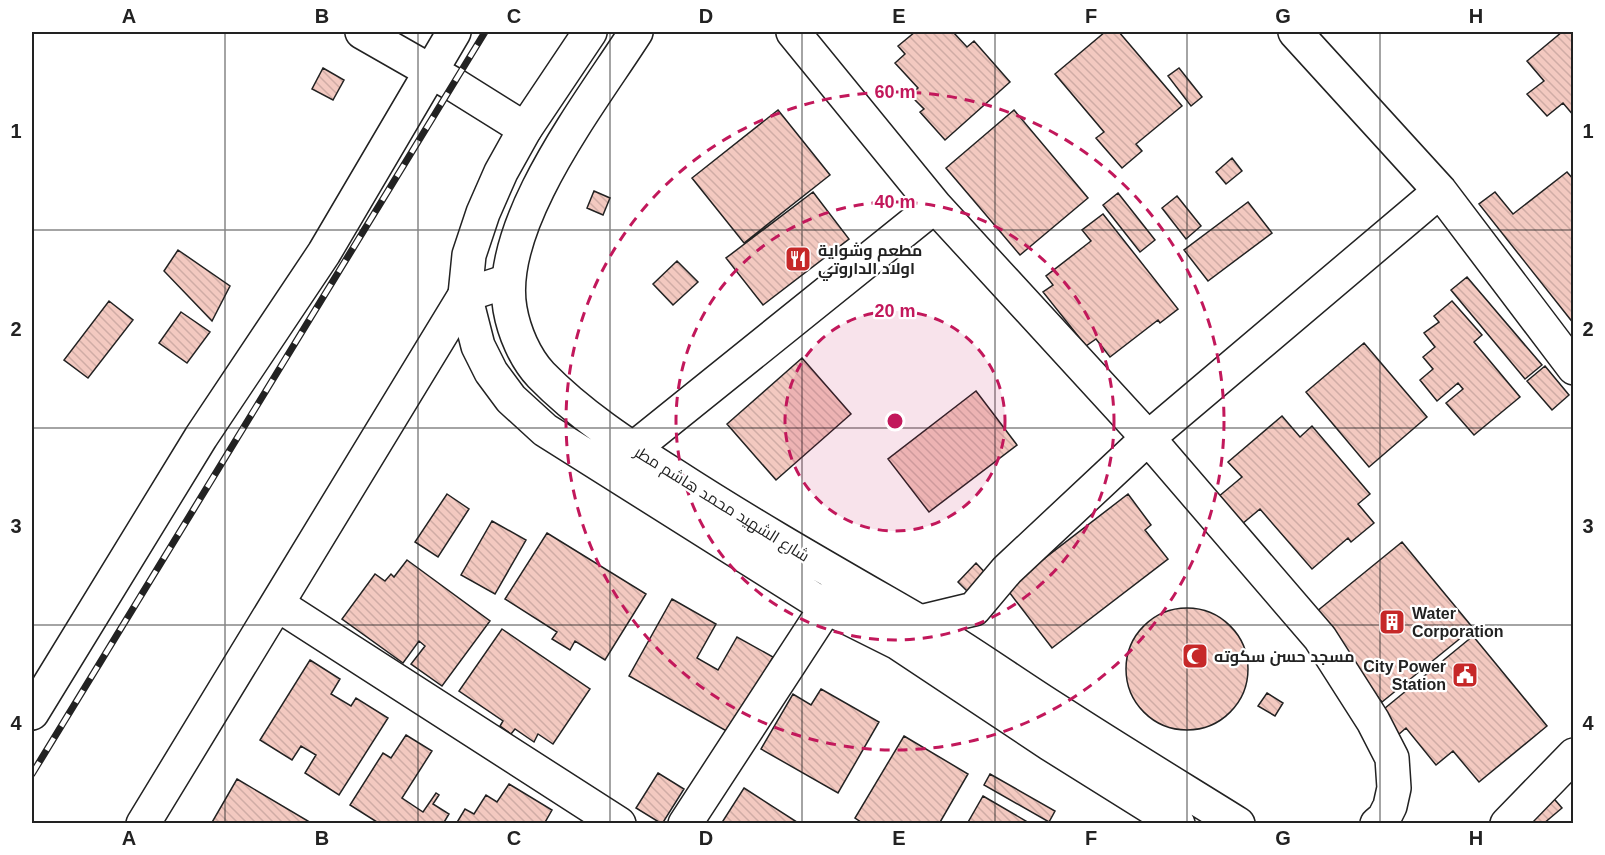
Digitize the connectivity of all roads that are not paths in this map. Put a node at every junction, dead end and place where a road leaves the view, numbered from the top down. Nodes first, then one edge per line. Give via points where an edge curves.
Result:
1 (362, 32) edge
2 (454, 32) edge
3 (590, 32) edge
4 (636, 32) edge
5 (794, 32) edge
6 (1295, 32) edge
7 (430, 71) junction
8 (525, 129) junction
9 (1440, 191) junction
10 (935, 206) junction
11 (508, 281) junction
12 (465, 295) junction
13 (1574, 368) edge
14 (1148, 438) junction
15 (633, 449) junction
16 (610, 472) junction
17 (844, 580) junction
18 (278, 604) junction
19 (826, 607) junction
20 (909, 633) junction
21 (32, 713) edge
22 (1574, 755) edge
23 (1201, 814) edge
24 (144, 823) edge
25 (619, 824) edge
26 (685, 824) edge
27 (1178, 824) edge
28 (1238, 824) edge
29 (1377, 824) edge
30 (1507, 824) edge

1 - 7 street
2 - 7 street
3 - 8 street, شارع الشهيد محمد هاشم مطر
4 - 11 street, شارع الشهيد محمد هاشم مطر via 551,162 516,244
5 - 10 street
6 - 9 street
7 - 8 street
7 - 21 street via 324,253 201,437
8 - 12 street, شارع الشهيد محمد هاشم مطر via 483,213 469,255
9 - 13 street
9 - 14 street
10 - 14 street
10 - 15 street
11 - 12 street
11 - 15 street, شارع الشهيد محمد هاشم مطر via 510,309 520,344 538,372
12 - 16 street, شارع الشهيد محمد هاشم مطر via 478,346 511,399 545,430
12 - 18 street
14 - 20 street via 1008,570 974,609
14 - 29 street via 1320,638 1373,721 1392,758 1394,788 1390,806
15 - 16 street
15 - 17 street, شارع الشهيد محمد هاشم مطر
16 - 19 street, شارع الشهيد محمد هاشم مطر
17 - 19 street
17 - 20 street, شارع الشهيد محمد هاشم مطر
18 - 24 street
18 - 25 street
19 - 20 street, شارع الشهيد محمد هاشم مطر
19 - 26 street
20 - 23 street, شارع الشهيد محمد هاشم مطر via 1106,743
20 - 27 street, شارع الشهيد محمد هاشم مطر via 1050,744
22 - 30 street
23 - 28 street, شارع الشهيد محمد هاشم مطر

